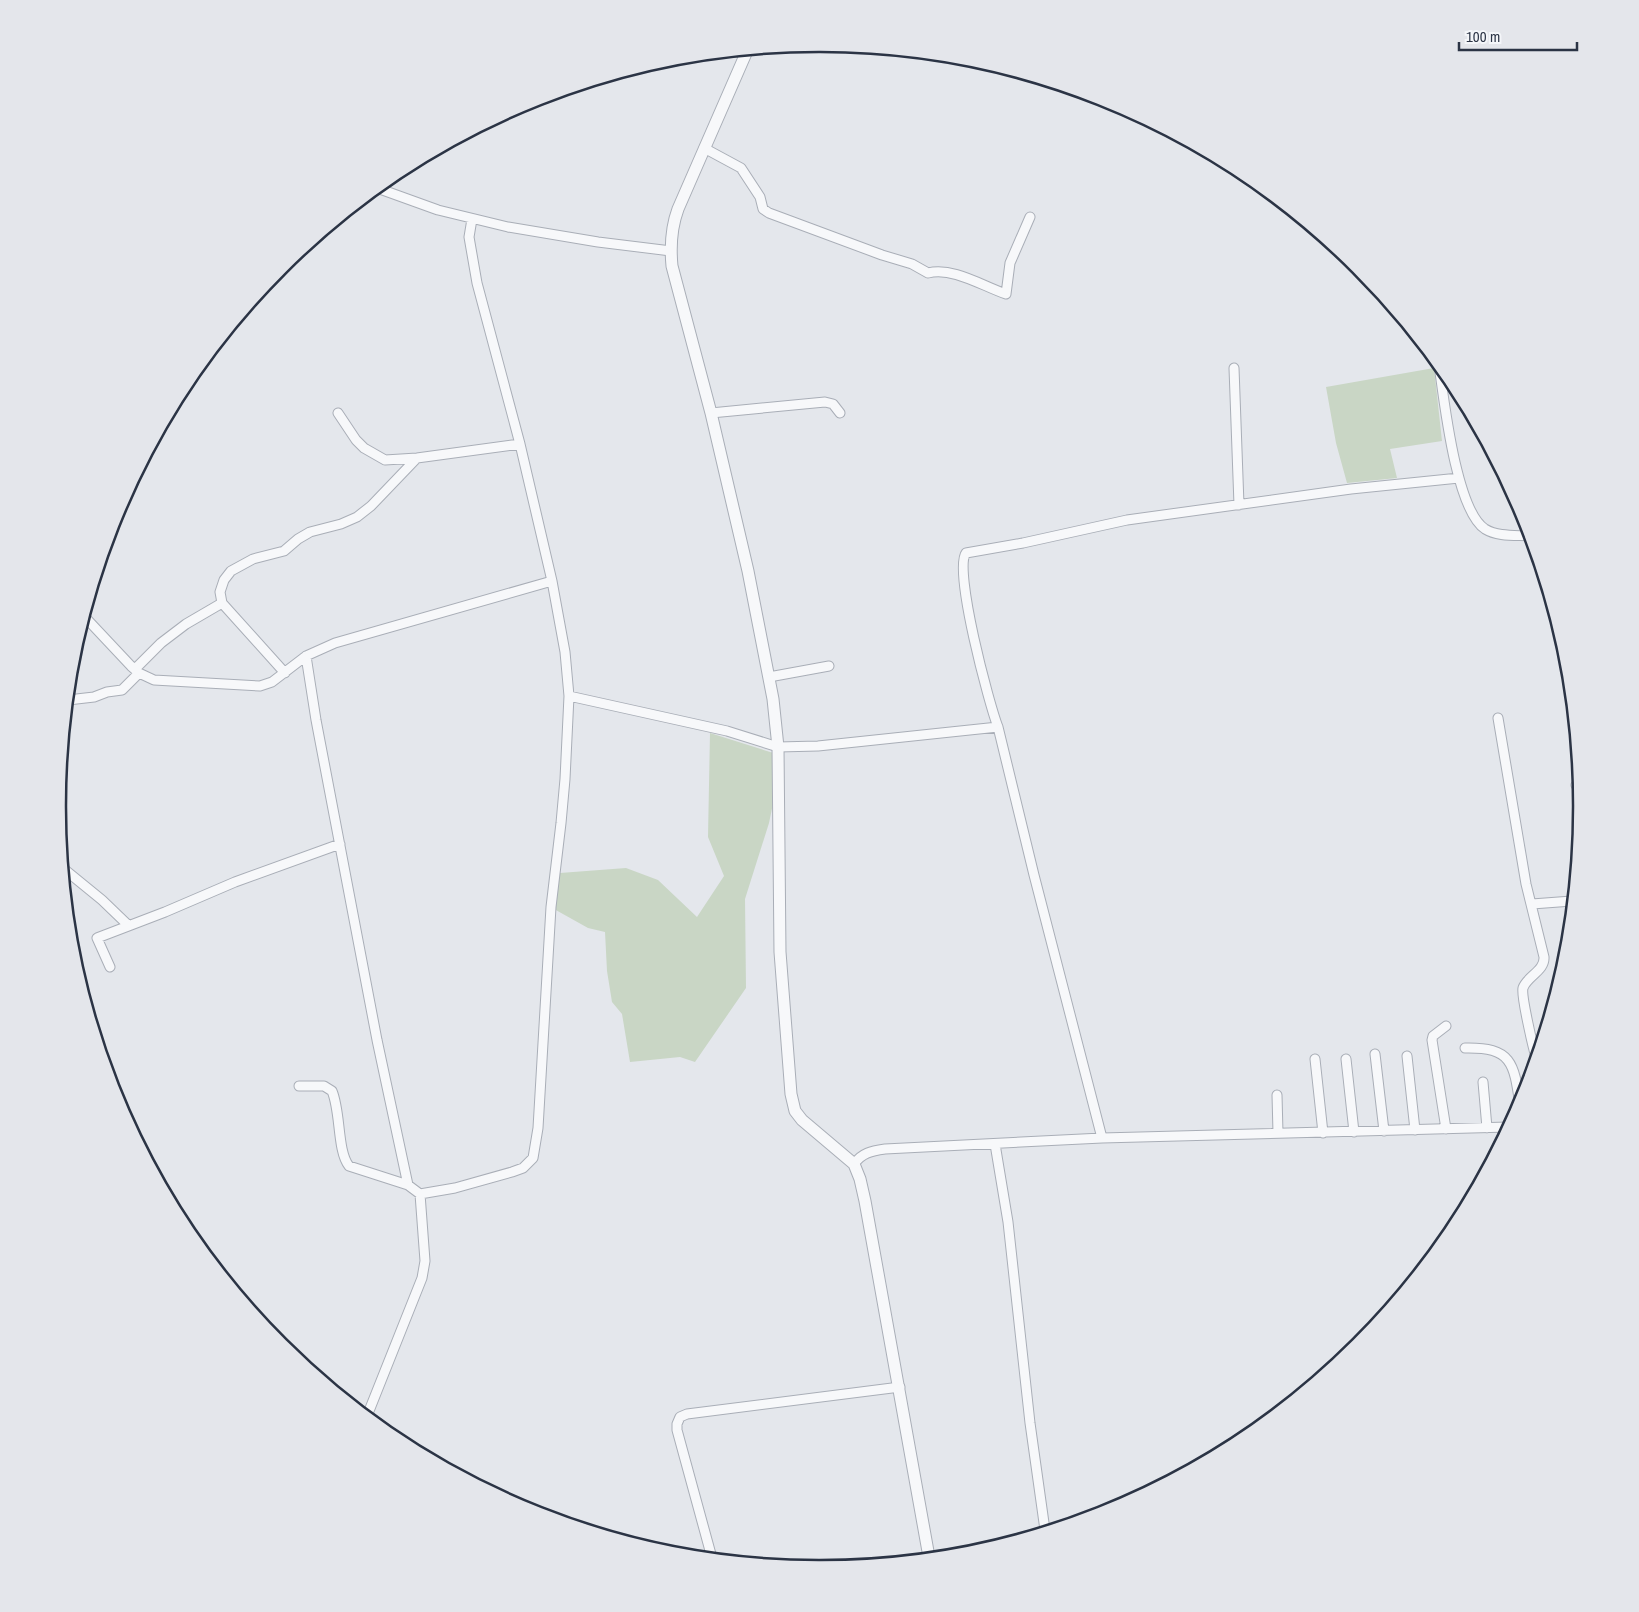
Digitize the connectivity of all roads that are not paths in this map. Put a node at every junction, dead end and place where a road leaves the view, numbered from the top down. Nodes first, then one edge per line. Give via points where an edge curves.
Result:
1 (745, 57) edge
2 (704, 148) junction
3 (385, 191) edge
4 (1030, 217) dead end
5 (472, 219) junction
6 (670, 250) junction
7 (1234, 368) dead end
8 (1442, 381) edge
9 (338, 413) dead end
10 (840, 413) dead end
11 (711, 414) junction
12 (520, 444) junction
13 (417, 458) junction
14 (1459, 478) junction
15 (1239, 505) junction
16 (1522, 535) edge
17 (552, 581) junction
18 (222, 603) junction
19 (89, 622) edge
20 (306, 656) junction
21 (829, 666) dead end
22 (137, 671) junction
23 (285, 673) junction
24 (769, 677) junction
25 (569, 696) junction
26 (73, 699) edge
27 (1498, 718) dead end
28 (998, 727) junction
29 (778, 747) junction
30 (340, 844) junction
31 (70, 874) edge
32 (1567, 901) edge
33 (1532, 904) junction
34 (129, 926) junction
35 (110, 966) dead end
36 (1446, 1026) dead end
37 (1533, 1047) edge
38 (1465, 1048) dead end
39 (1375, 1054) dead end
40 (1407, 1056) dead end
41 (1346, 1059) dead end
42 (1315, 1060) dead end
43 (1483, 1082) dead end
44 (299, 1086) dead end
45 (1517, 1091) edge
46 (1277, 1095) dead end
47 (1500, 1127) edge
48 (1487, 1128) junction
49 (1446, 1129) junction
50 (1415, 1130) junction
51 (1384, 1131) junction
52 (1354, 1132) junction
53 (1278, 1133) junction
54 (1322, 1133) junction
55 (1102, 1138) junction
56 (995, 1144) junction
57 (854, 1164) junction
58 (408, 1185) junction
59 (420, 1194) junction
60 (900, 1387) junction
61 (369, 1410) edge
62 (1045, 1525) edge
63 (710, 1551) edge
64 (928, 1551) edge

1 - 2 street
2 - 4 street via 741,168 768,213 912,264 928,273 937,271 959,275 1006,294 1010,263
2 - 6 street via 673,224
3 - 5 street
5 - 6 street via 598,242
5 - 12 street via 469,237 477,283
6 - 11 street
7 - 15 street
8 - 14 street
9 - 13 street via 356,440 369,452 385,460
10 - 11 street via 832,404 825,402
11 - 24 street
12 - 13 street
12 - 17 street
13 - 18 street via 357,517 310,532 284,552 253,559 231,571 220,592
14 - 15 street
14 - 16 street via 1480,525 1492,532
15 - 28 street via 1127,520 966,553 962,560 967,601 980,666
17 - 20 street via 335,643
17 - 25 street
18 - 22 street via 167,638
18 - 23 street
19 - 22 street
20 - 23 street
20 - 30 street
21 - 24 street
22 - 23 street via 154,680 168,682 260,686
22 - 26 street via 122,690
24 - 29 street
25 - 29 street via 727,731
25 - 59 street via 561,823 550,907 534,1158 530,1164 512,1172
27 - 33 street
28 - 29 street via 818,746
28 - 55 street
29 - 57 street via 780,952 791,1094 795,1111 802,1120
30 - 34 street
30 - 58 street
31 - 34 street
32 - 33 street
33 - 37 street via 1544,963 1527,982 1523,992
34 - 35 street via 97,938
36 - 49 street via 1432,1040
38 - 45 street via 1492,1049 1500,1053 1513,1068
39 - 51 street
40 - 50 street
41 - 52 street
42 - 54 street
43 - 48 street
44 - 58 street via 324,1086 332,1091 344,1158 349,1166
46 - 53 street
47 - 48 street
48 - 49 street
49 - 50 street
50 - 51 street
51 - 52 street
52 - 54 street
53 - 54 street
53 - 55 street
55 - 56 street
56 - 57 street via 878,1150 858,1157
56 - 62 street via 1008,1222 1030,1423
57 - 60 street via 865,1200
58 - 59 street
59 - 61 street via 425,1261 422,1278
60 - 63 street via 680,1417 677,1430
60 - 64 street

